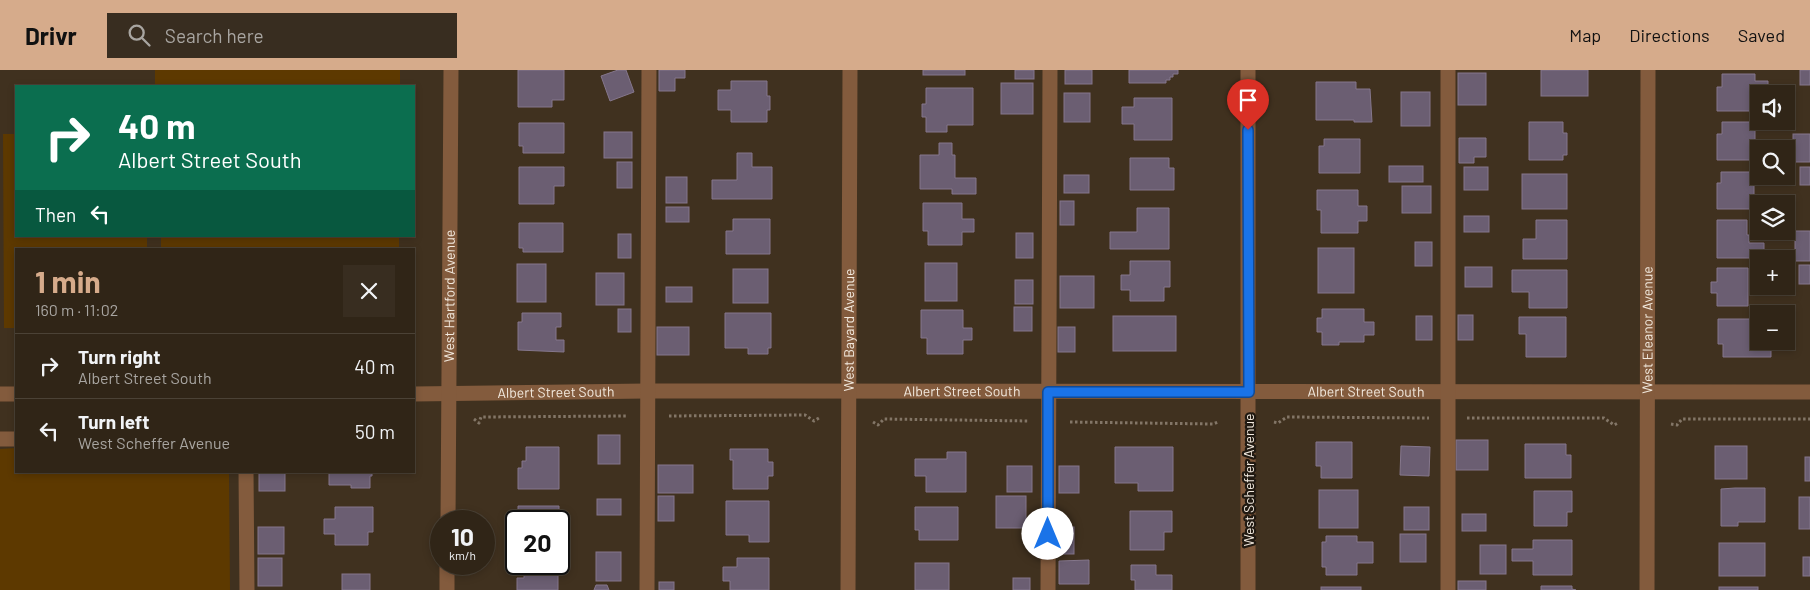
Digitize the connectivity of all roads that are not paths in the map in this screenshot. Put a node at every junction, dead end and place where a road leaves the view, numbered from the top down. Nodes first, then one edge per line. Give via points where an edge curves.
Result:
1 (451, 70) edge
2 (649, 70) edge
3 (850, 70) edge
4 (1050, 70) edge
5 (1248, 70) edge
6 (1448, 70) edge
7 (1648, 70) edge
8 (647, 391) junction
9 (848, 391) junction
10 (1048, 392) junction
11 (1249, 392) junction
12 (1449, 392) junction
13 (1648, 392) junction
14 (1810, 392) edge
15 (448, 393) junction
16 (0, 394) edge
17 (15, 394) edge
18 (415, 394) edge
19 (0, 439) edge
20 (15, 439) edge
21 (246, 473) edge
22 (448, 510) edge
23 (448, 575) edge
24 (247, 590) edge
25 (447, 590) edge
26 (647, 590) edge
27 (848, 590) edge
28 (1048, 590) edge
29 (1248, 590) edge
30 (1448, 590) edge
31 (1648, 590) edge

1 - 15 street, West Hartford Avenue
2 - 8 street
3 - 9 street, West Bayard Avenue
4 - 10 street
5 - 11 street, West Scheffer Avenue
6 - 12 street
7 - 13 street, West Eleanor Avenue
8 - 9 street, Albert Street South
8 - 15 street, Albert Street South
8 - 26 street
9 - 10 street, Albert Street South
9 - 27 street, West Bayard Avenue
10 - 11 street, Albert Street South
10 - 28 street
11 - 12 street, Albert Street South
11 - 29 street, West Scheffer Avenue
12 - 13 street, Albert Street South
12 - 30 street
13 - 14 street, Albert Street South
13 - 31 street, West Eleanor Avenue
15 - 18 street, Albert Street South
15 - 22 street, West Hartford Avenue
16 - 17 street
19 - 20 street
21 - 24 street
23 - 25 street

